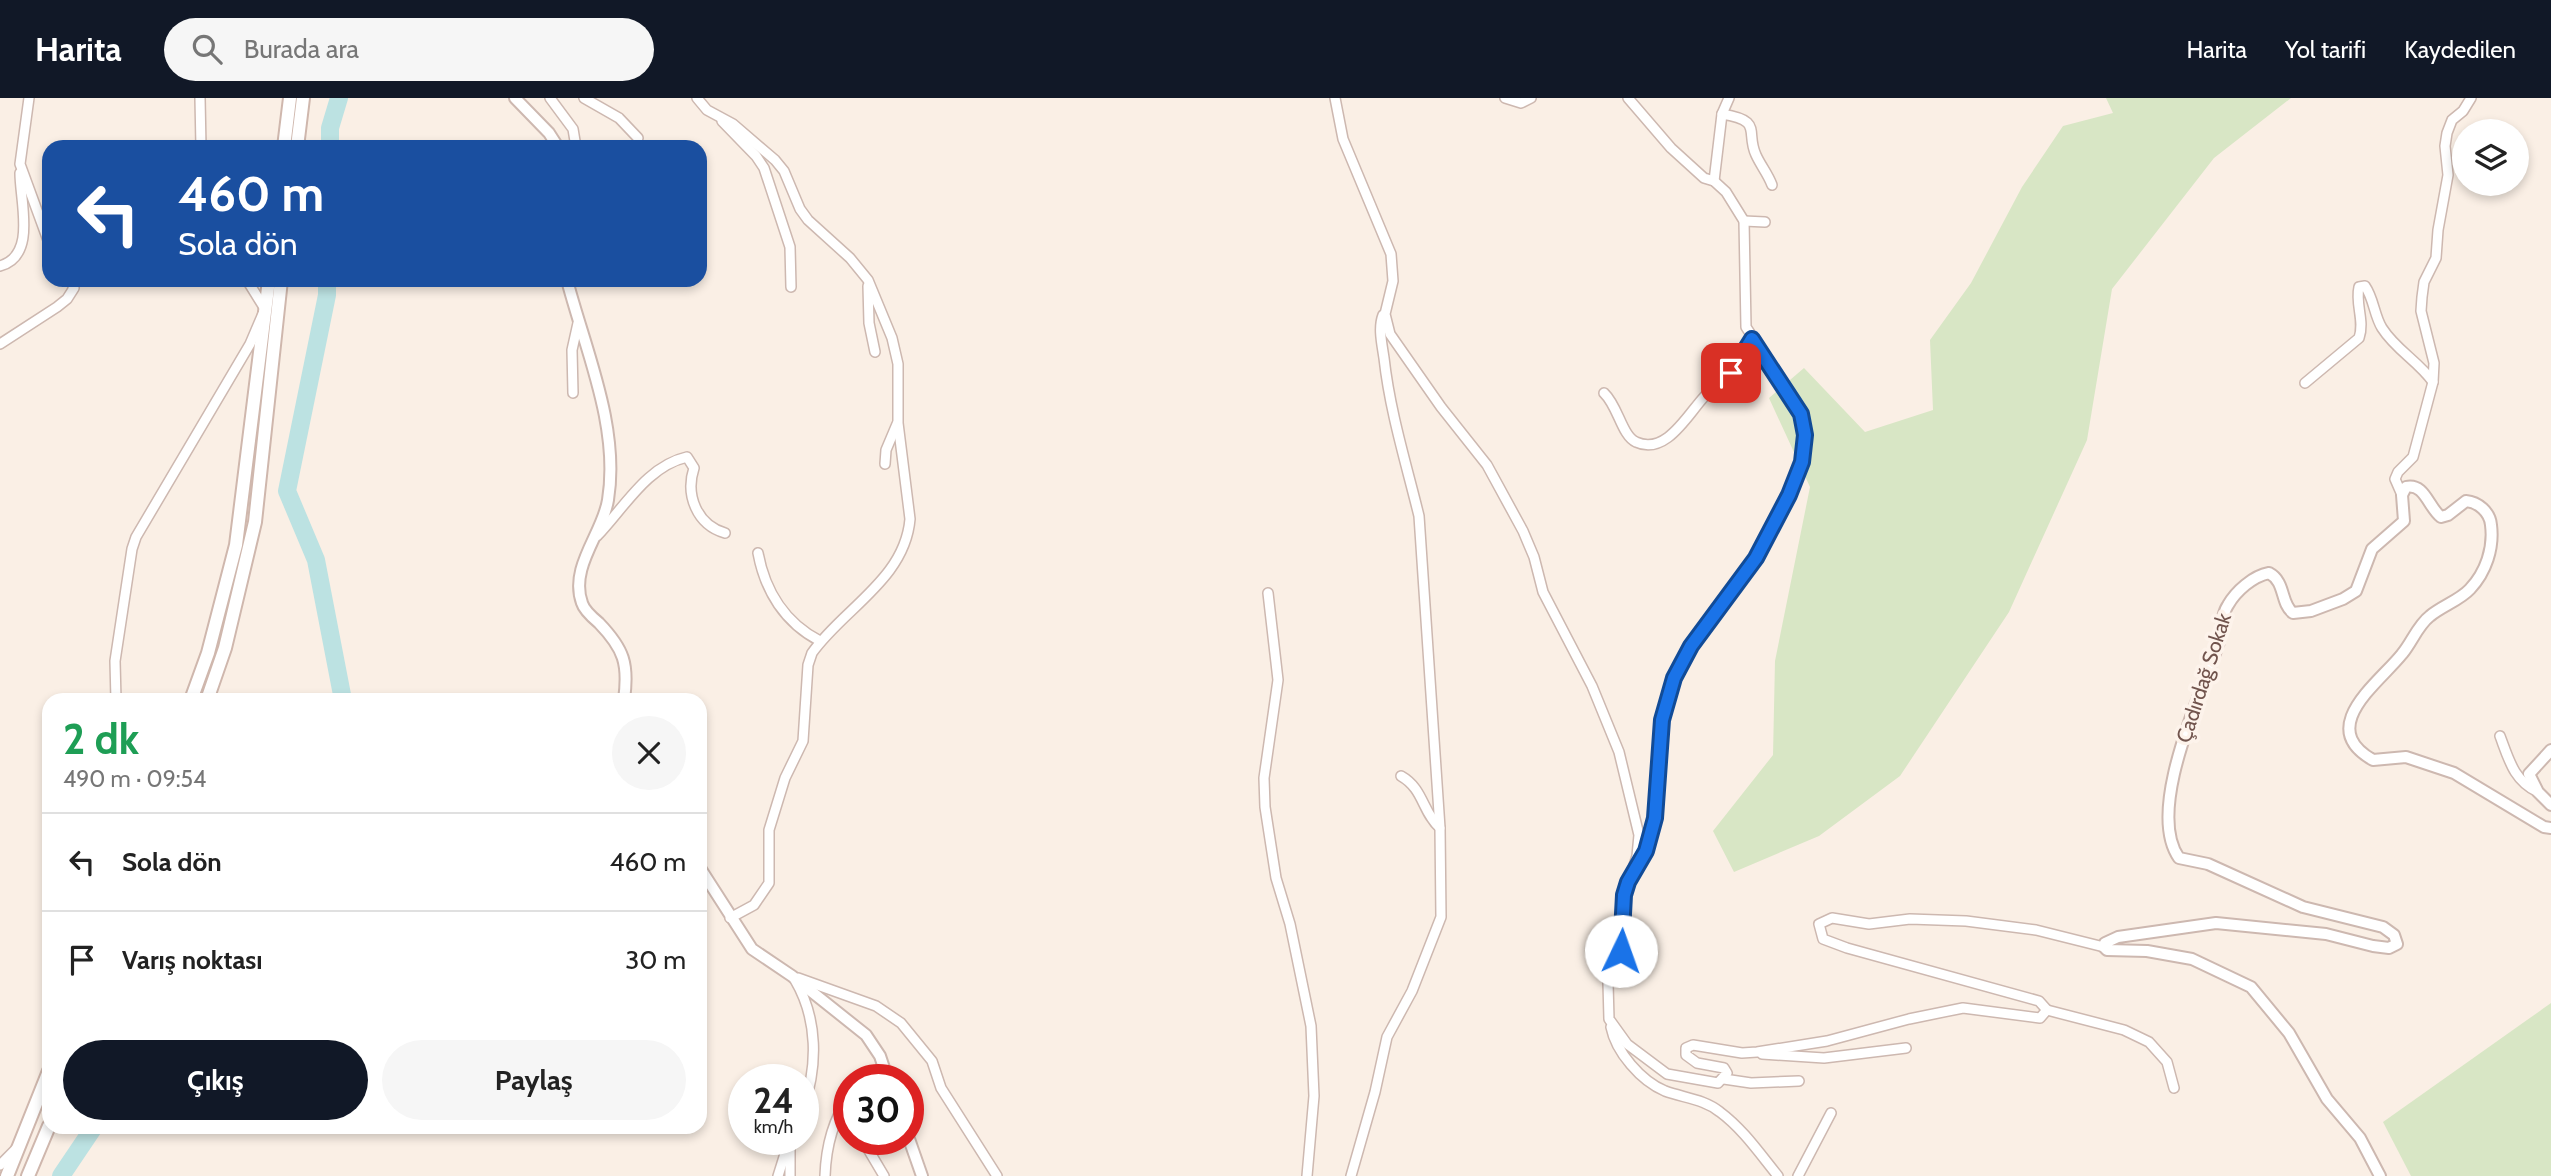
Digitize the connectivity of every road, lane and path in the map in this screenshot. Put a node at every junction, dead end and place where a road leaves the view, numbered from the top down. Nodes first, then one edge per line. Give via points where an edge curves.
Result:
1 (29, 98) edge
2 (200, 98) edge
3 (290, 98) edge
4 (303, 98) edge
5 (515, 98) edge
6 (550, 98) edge
7 (584, 98) edge
8 (696, 98) edge
9 (1335, 98) edge
10 (1505, 98) edge
11 (1531, 98) edge
12 (1628, 98) edge
13 (1729, 98) edge
14 (2471, 98) edge
15 (1723, 114) junction
16 (718, 117) junction
17 (638, 138) dead end
18 (201, 140) edge
19 (285, 140) edge
20 (298, 140) edge
21 (554, 140) edge
22 (575, 140) edge
23 (20, 164) junction
24 (1714, 181) junction
25 (1772, 185) dead end
26 (1744, 221) junction
27 (1765, 222) dead end
28 (42, 224) edge
29 (0, 265) edge
30 (868, 280) junction
31 (74, 287) edge
32 (251, 287) edge
33 (268, 287) edge
34 (280, 287) edge
35 (569, 287) edge
36 (791, 287) dead end
37 (1386, 307) junction
38 (265, 309) junction
39 (578, 323) junction
40 (1752, 339) junction
41 (0, 344) edge
42 (875, 352) dead end
43 (2433, 382) junction
44 (2305, 383) dead end
45 (573, 393) dead end
46 (1604, 393) dead end
47 (898, 423) junction
48 (885, 464) dead end
49 (2402, 495) junction
50 (725, 533) dead end
51 (591, 542) junction
52 (758, 553) dead end
53 (1268, 593) dead end
54 (820, 641) junction
55 (116, 693) edge
56 (194, 693) edge
57 (209, 693) edge
58 (624, 693) edge
59 (2500, 736) dead end
60 (2551, 750) edge
61 (1401, 776) dead end
62 (2539, 792) junction
63 (2551, 805) edge
64 (1440, 828) junction
65 (2551, 828) edge
66 (707, 880) edge
67 (1628, 882) junction
68 (730, 918) junction
69 (2104, 947) junction
70 (792, 975) junction
71 (2047, 1010) junction
72 (1609, 1019) junction
73 (1906, 1048) dead end
74 (1757, 1052) junction
75 (812, 1064) edge
76 (883, 1064) edge
77 (1724, 1079) junction
78 (1799, 1081) dead end
79 (42, 1088) edge
80 (2174, 1088) dead end
81 (1831, 1113) dead end
82 (833, 1128) edge
83 (46, 1134) edge
84 (19, 1146) junction
85 (785, 1155) edge
86 (790, 1155) edge
87 (872, 1155) edge
88 (915, 1155) edge
89 (0, 1166) edge
90 (7, 1176) edge
91 (28, 1176) edge
92 (778, 1176) edge
93 (790, 1176) edge
94 (825, 1176) edge
95 (884, 1176) edge
96 (922, 1176) edge
97 (997, 1176) edge
98 (1307, 1176) edge
99 (1351, 1176) edge
100 (1778, 1176) edge
101 (1798, 1176) edge
102 (2380, 1176) edge

1 - 23 street
2 - 18 street
3 - 19 main road
4 - 20 main road
5 - 21 street
6 - 22 street via 573,129
7 - 17 street via 619,118
8 - 16 street
9 - 37 street via 1345,145 1391,254 1392,281
10 - 11 street via 1521,103
12 - 24 street via 1671,148 1704,178
13 - 15 street
14 - 43 street via 2447,133 2448,175 2436,258 2424,282 2421,311 2434,363
15 - 24 street
15 - 25 street via 1742,119 1751,128 1756,155
16 - 30 street via 775,160 808,220
16 - 36 street via 764,168 790,247
23 - 28 street
23 - 29 street via 23,242 19,255
24 - 26 street
26 - 27 street
26 - 40 street via 1744,314
30 - 42 street
30 - 47 street via 898,364
31 - 41 street via 67,299
32 - 38 street
33 - 38 main road
34 - 57 main road via 255,522
35 - 39 street
37 - 64 street via 1381,336 1388,395 1420,524
37 - 67 street via 1390,334 1487,465 1523,531 1543,592 1598,699 1619,752 1639,835
38 - 55 street via 250,344 136,537 118,633
38 - 56 main road via 236,545
39 - 45 street via 572,350
39 - 51 street via 600,390 608,444 608,501
40 - 46 street via 1736,368 1672,434 1654,443 1640,444 1628,436
40 - 67 street via 1801,414 1805,435 1802,462 1756,558 1691,646 1674,678 1662,720 1652,832
43 - 44 street via 2383,329 2365,286 2357,292 2359,338
43 - 49 street via 2413,457 2395,479
47 - 48 street
47 - 54 street via 909,534 891,571
49 - 65 street via 2406,488 2419,489 2441,517 2466,501 2482,507 2491,521 2490,556 2469,591 2428,617 2404,652 2354,706 2353,741 2373,760 2406,757 2454,773
49 - 69 street, Çadırdağ Sokak via 2404,521 2372,549 2356,591 2311,611 2293,613 2279,581 2269,573 2242,588 2226,607 2219,641 2181,743 2168,833 2179,858 2208,864 2303,907 2383,927 2397,944 2389,948 2326,934 2216,923 2118,937
50 - 51 street via 711,529 695,506 690,481 694,468 687,457 650,475
51 - 58 street via 580,580 582,603 620,648 626,664
52 - 54 street via 770,593 807,635
53 - 98 street via 1278,680 1264,778 1265,807 1276,878 1311,1026 1314,1096
54 - 68 street via 808,666 803,741 790,765 769,830 769,883 754,905
59 - 62 street via 2516,776
60 - 62 street via 2529,774
61 - 64 street via 1413,783 1429,819
62 - 63 street
64 - 99 street via 1441,917 1412,991 1387,1037
66 - 68 street
67 - 72 street via 1623,944 1608,983
68 - 70 street via 752,949
69 - 71 street via 2036,930 1966,921 1910,919 1869,924 1832,918 1819,924 1822,939 2039,1002
69 - 102 street via 2192,959 2251,987 2289,1032 2327,1099 2360,1138
70 - 75 street via 805,998 814,1052
70 - 76 street via 866,1035
70 - 97 street via 876,1006 901,1023 932,1061 941,1088
71 - 74 street via 2040,1018 1963,1008 1827,1041
71 - 80 street via 2124,1030 2149,1042 2167,1062
72 - 77 street via 1627,1044 1667,1074 1711,1084
72 - 100 street via 1626,1059 1654,1086 1719,1111
73 - 74 street via 1817,1059
74 - 77 street via 1686,1048 1691,1060 1724,1068
77 - 78 street
79 - 84 main road
81 - 101 street
82 - 94 street
83 - 91 main road
84 - 89 street
84 - 90 main road
85 - 92 street
86 - 93 street
87 - 95 street
88 - 96 street

